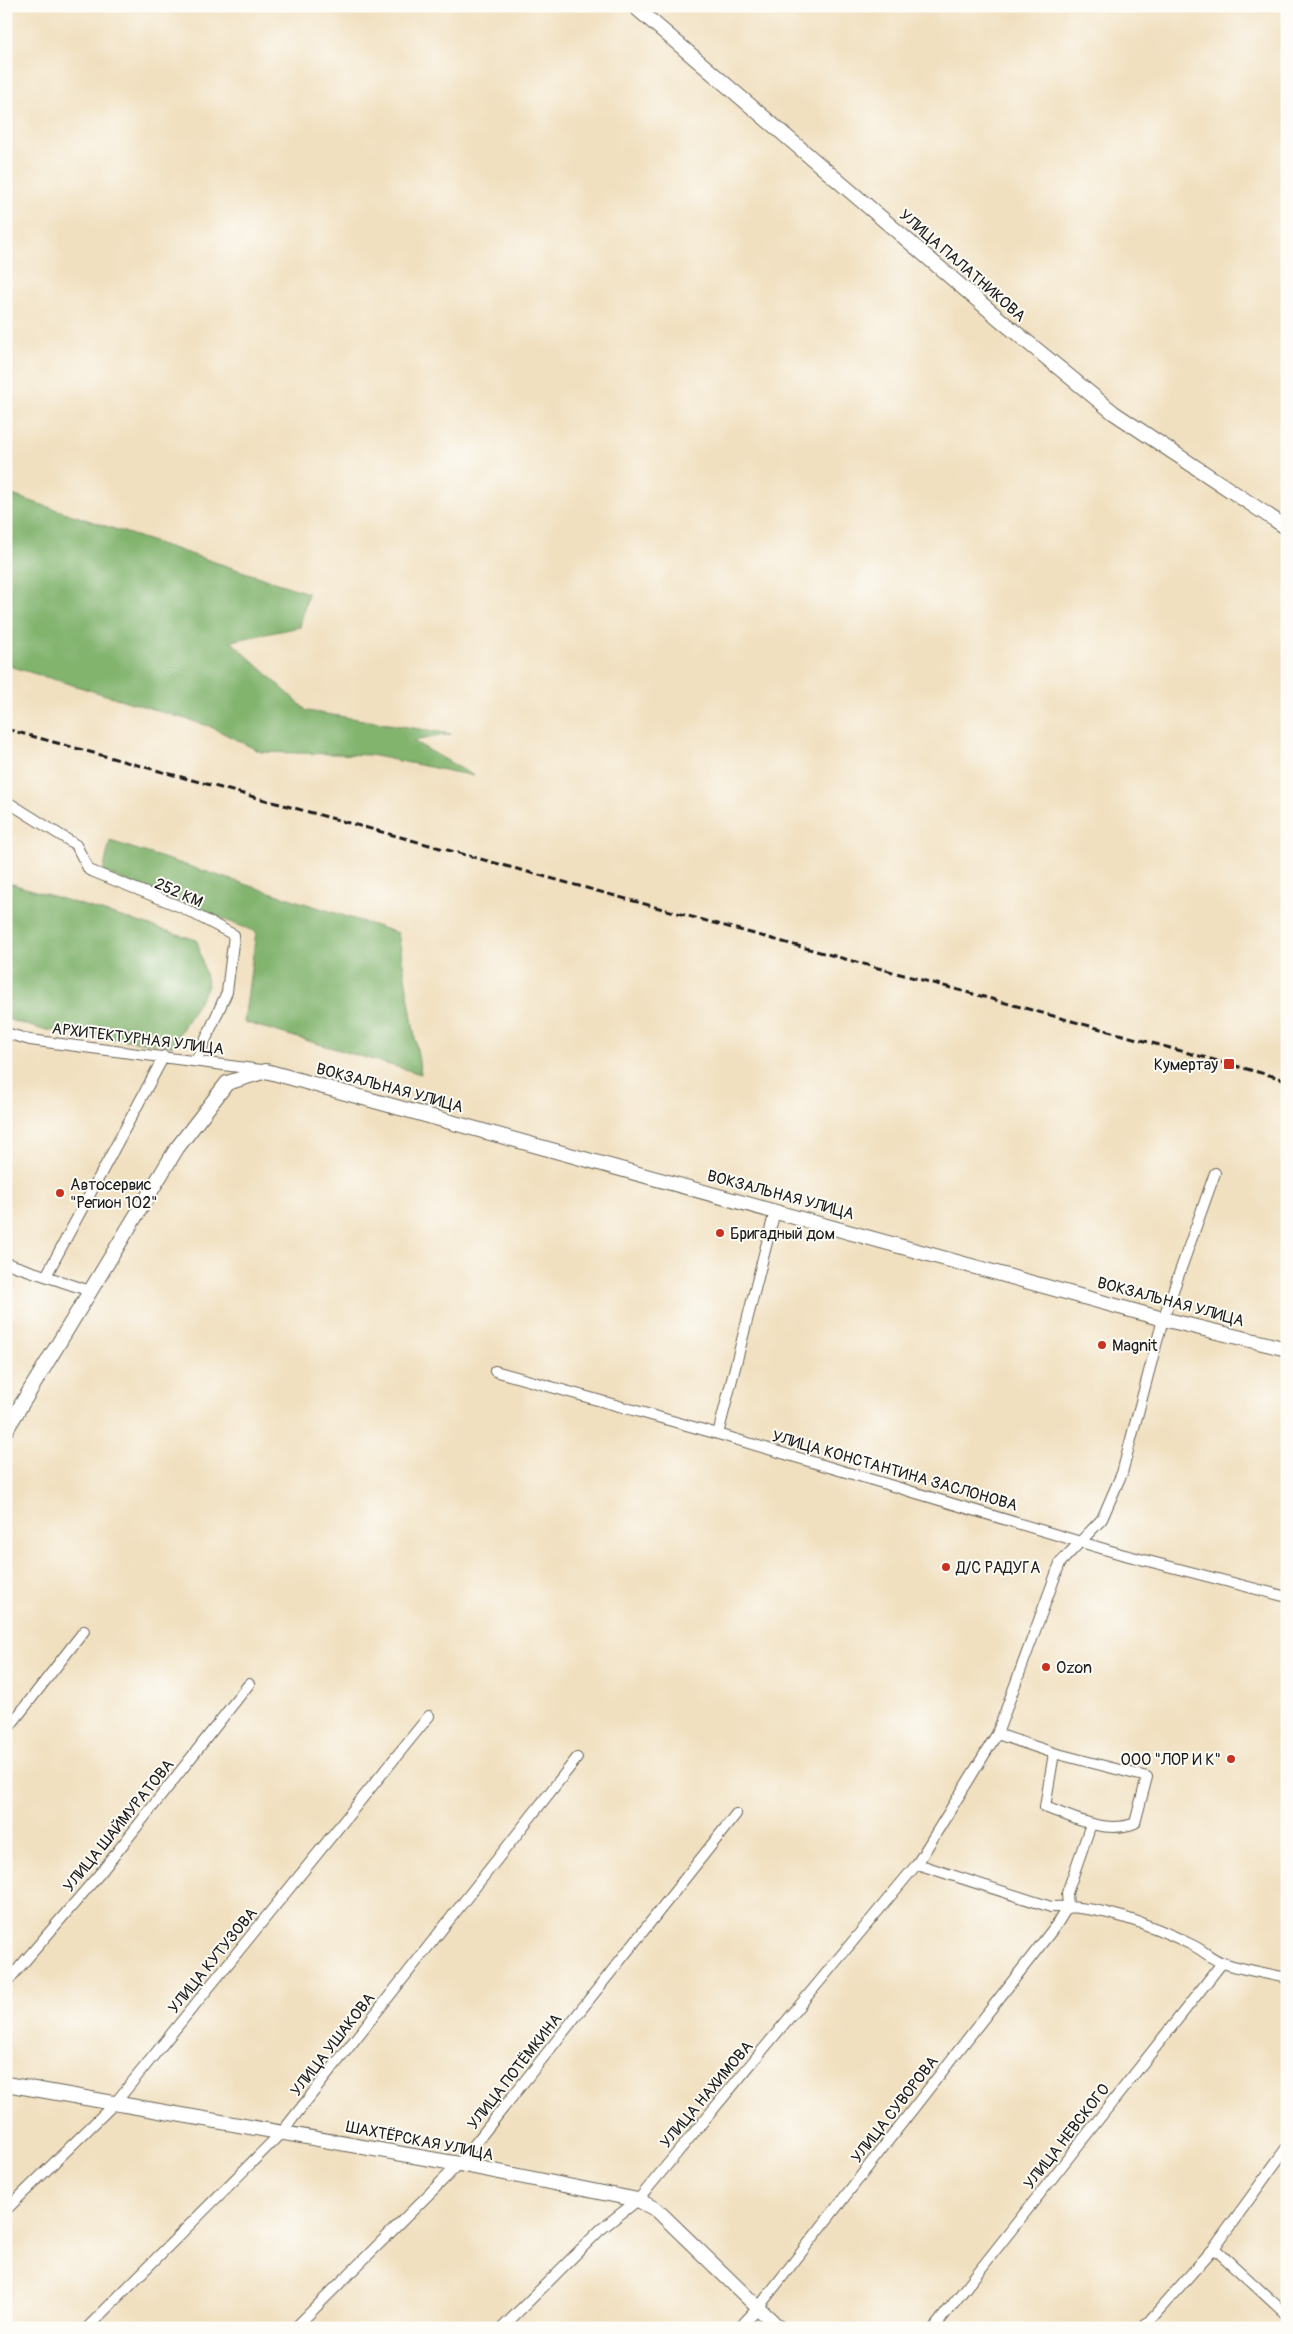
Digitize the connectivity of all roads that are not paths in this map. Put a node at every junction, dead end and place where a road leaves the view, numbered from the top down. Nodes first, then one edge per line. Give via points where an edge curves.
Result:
1 (634, 6) edge
2 (1287, 528) edge
3 (6, 801) edge
4 (6, 1033) edge
5 (164, 1056) junction
6 (196, 1061) junction
7 (266, 1071) junction
8 (1215, 1173) dead end
9 (776, 1211) junction
10 (6, 1263) edge
11 (46, 1276) junction
12 (90, 1291) junction
13 (1163, 1319) junction
14 (1287, 1349) edge
15 (495, 1371) dead end
16 (6, 1430) edge
17 (718, 1434) junction
18 (1082, 1541) junction
19 (1287, 1597) edge
20 (84, 1631) dead end
21 (249, 1684) dead end
22 (429, 1716) dead end
23 (6, 1731) edge
24 (997, 1734) junction
25 (1054, 1753) junction
26 (577, 1758) dead end
27 (736, 1814) dead end
28 (1091, 1824) junction
29 (917, 1864) junction
30 (1068, 1906) junction
31 (1222, 1963) junction
32 (1287, 1978) edge
33 (6, 1983) edge
34 (6, 2084) edge
35 (116, 2102) junction
36 (282, 2132) junction
37 (1286, 2150) edge
38 (459, 2164) junction
39 (638, 2200) junction
40 (6, 2210) edge
41 (1214, 2248) junction
42 (758, 2308) junction
43 (1287, 2315) edge
44 (87, 2328) edge
45 (295, 2328) edge
46 (502, 2328) edge
47 (739, 2328) edge
48 (779, 2328) edge
49 (934, 2328) edge
50 (1143, 2328) edge

1 - 2 street, УЛИЦА ПАЛАТНИКОВА via 1002,322 1114,413
3 - 6 street, 252 КМ via 76,845 89,870 181,907 234,935 228,992
4 - 5 street, АРХИТЕКТУРНАЯ УЛИЦА via 30,1040
5 - 6 street, АРХИТЕКТУРНАЯ УЛИЦА
5 - 11 street
6 - 7 street, АРХИТЕКТУРНАЯ УЛИЦА
7 - 9 street, ВОКЗАЛЬНАЯ УЛИЦА
7 - 12 street via 227,1083 177,1148
8 - 13 street, УЛИЦА НАХИМОВА
9 - 13 street, ВОКЗАЛЬНАЯ УЛИЦА
9 - 17 street
10 - 11 street
11 - 12 street
12 - 16 street
13 - 14 street, ВОКЗАЛЬНАЯ УЛИЦА
13 - 18 street, УЛИЦА НАХИМОВА via 1122,1473 1102,1519
15 - 17 street, УЛИЦА КОНСТАНТИНА ЗАСЛОНОВА
17 - 18 street, УЛИЦА КОНСТАНТИНА ЗАСЛОНОВА
18 - 19 street, УЛИЦА КОНСТАНТИНА ЗАСЛОНОВА
18 - 24 street, УЛИЦА НАХИМОВА via 1060,1563
20 - 23 street
21 - 33 street, УЛИЦА ШАЙМУРАТОВА via 102,1871
22 - 35 street, УЛИЦА КУТУЗОВА
24 - 25 street
24 - 29 street, УЛИЦА НАХИМОВА
25 - 28 street via 1045,1807
25 - 28 street via 1147,1777 1135,1823 1123,1828
26 - 36 street, УЛИЦА УШАКОВА
27 - 38 street, УЛИЦА ПОТЁМКИНА
28 - 30 street via 1068,1893
29 - 30 street via 1052,1907
29 - 39 street, УЛИЦА НАХИМОВА
30 - 31 street via 1106,1912 1154,1929 1194,1946
30 - 42 street, УЛИЦА СУВОРОВА
31 - 32 street
31 - 49 street, УЛИЦА НЕВСКОГО
34 - 35 street, ШАХТЁРСКАЯ УЛИЦА
35 - 36 street, ШАХТЁРСКАЯ УЛИЦА
35 - 40 street, УЛИЦА КУТУЗОВА
36 - 38 street, ШАХТЁРСКАЯ УЛИЦА
36 - 44 street, УЛИЦА УШАКОВА
37 - 41 street
38 - 39 street, ШАХТЁРСКАЯ УЛИЦА
38 - 45 street, УЛИЦА ПОТЁМКИНА
39 - 42 street, ШАХТЁРСКАЯ УЛИЦА via 657,2210
39 - 46 street, УЛИЦА НАХИМОВА via 600,2230
41 - 43 street
41 - 50 street
42 - 47 street, УЛИЦА СУВОРОВА
42 - 48 street, ШАХТЁРСКАЯ УЛИЦА

